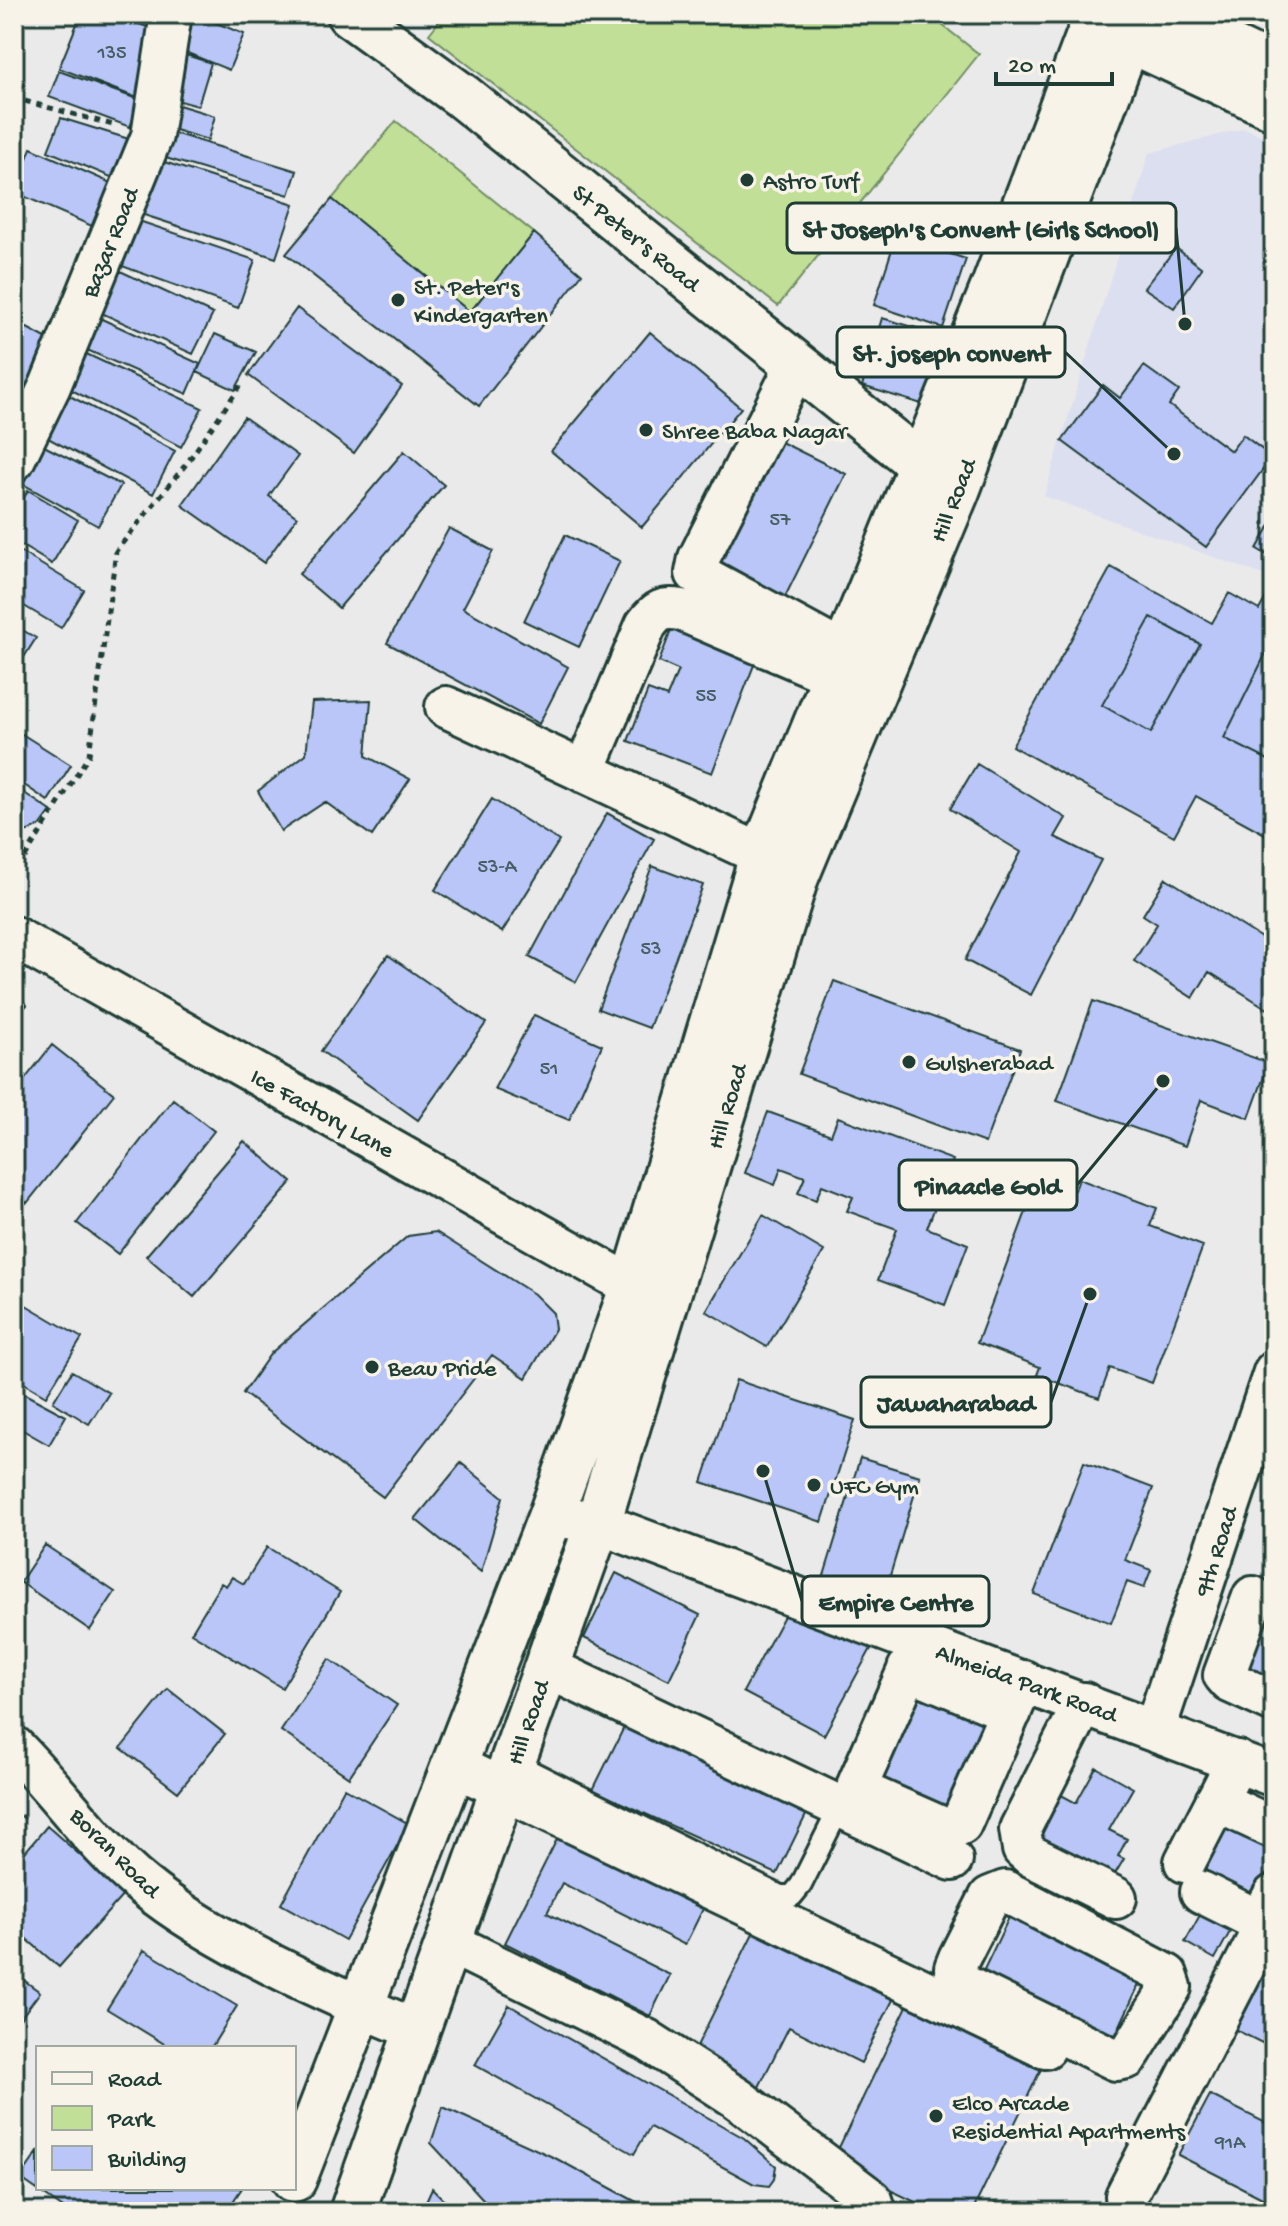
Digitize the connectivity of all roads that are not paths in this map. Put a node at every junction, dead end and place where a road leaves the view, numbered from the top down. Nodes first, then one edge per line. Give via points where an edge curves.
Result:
1 (171, 14) edge
2 (349, 14) edge
3 (1123, 21) edge
4 (1274, 68) edge
5 (1274, 107) edge
6 (796, 366) junction
7 (14, 460) edge
8 (920, 467) junction
9 (957, 491) junction
10 (839, 664) junction
11 (446, 707) dead end
12 (584, 772) junction
13 (780, 864) junction
14 (14, 937) edge
15 (649, 1295) junction
16 (1274, 1372) edge
17 (551, 1515) junction
18 (598, 1523) junction
19 (1206, 1576) junction
20 (1263, 1601) edge
21 (914, 1656) junction
22 (546, 1667) junction
23 (1018, 1696) junction
24 (1274, 1702) edge
25 (1084, 1703) junction
26 (1155, 1729) junction
27 (14, 1747) edge
28 (1237, 1761) junction
29 (453, 1765) junction
30 (508, 1774) junction
31 (1274, 1776) edge
32 (1216, 1801) junction
33 (840, 1807) junction
34 (1274, 1828) edge
35 (952, 1860) dead end
36 (1274, 1895) edge
37 (1116, 1898) dead end
38 (1274, 1908) edge
39 (448, 1942) junction
40 (1164, 2000) junction
41 (358, 2007) junction
42 (1214, 2025) junction
43 (417, 2030) junction
44 (1045, 2048) dead end
45 (296, 2174) edge
46 (290, 2190) edge
47 (1126, 2196) dead end
48 (282, 2212) edge
49 (352, 2212) edge
50 (876, 2212) edge

1 - 7 street, Bazar Road via 152,136 50,386
2 - 6 main road, St Peter's Road via 462,96
3 - 4 main road
3 - 5 main road
3 - 8 main road, Hill Road via 994,286
3 - 9 main road, Hill Road
6 - 8 main road, St Peter's Road
6 - 10 street via 696,573
8 - 9 main road, St Peter's Road
8 - 10 main road, Hill Road
9 - 13 main road, Hill Road
10 - 12 street via 681,610 656,612
10 - 13 main road, Hill Road
11 - 12 street
12 - 13 street
13 - 15 main road, Hill Road
14 - 15 street, Ice Factory Lane
15 - 17 main road, Hill Road
15 - 18 main road, Hill Road
16 - 19 street, 9th Road
17 - 18 street, Almeida Park Road
17 - 29 main road, Hill Road
18 - 21 street, Almeida Park Road
18 - 22 main road, Hill Road
19 - 20 street
19 - 26 street, 9th Road
20 - 24 street via 1224,1675
21 - 23 street, Almeida Park Road
21 - 23 street via 858,1784 862,1792 948,1830 961,1824
22 - 30 main road, Hill Road
22 - 33 street
23 - 25 street, Almeida Park Road
25 - 26 street, Almeida Park Road
25 - 37 street via 1020,1829 1020,1839 1031,1856
26 - 28 street, Almeida Park Road
27 - 41 street, Boran Road via 141,1884 195,1923
28 - 31 street, Almeida Park Road
28 - 32 street
29 - 30 street
29 - 41 main road, Hill Road
30 - 33 lane via 780,1896 792,1896 801,1885
30 - 39 main road, Hill Road
30 - 44 street
32 - 34 street
32 - 36 street via 1193,1877 1259,1921
33 - 35 street
38 - 42 street
39 - 43 main road, Hill Road
39 - 50 street via 647,2040 762,2116 872,2200
40 - 40 street via 1171,1987 1167,1975 1005,1891 990,1897 955,1968 961,1984 972,1991 1116,2060 1133,2051
40 - 42 street
41 - 43 street, Boran Road
41 - 45 main road, Hill Road
42 - 47 street
43 - 49 main road, Hill Road
46 - 48 main road

